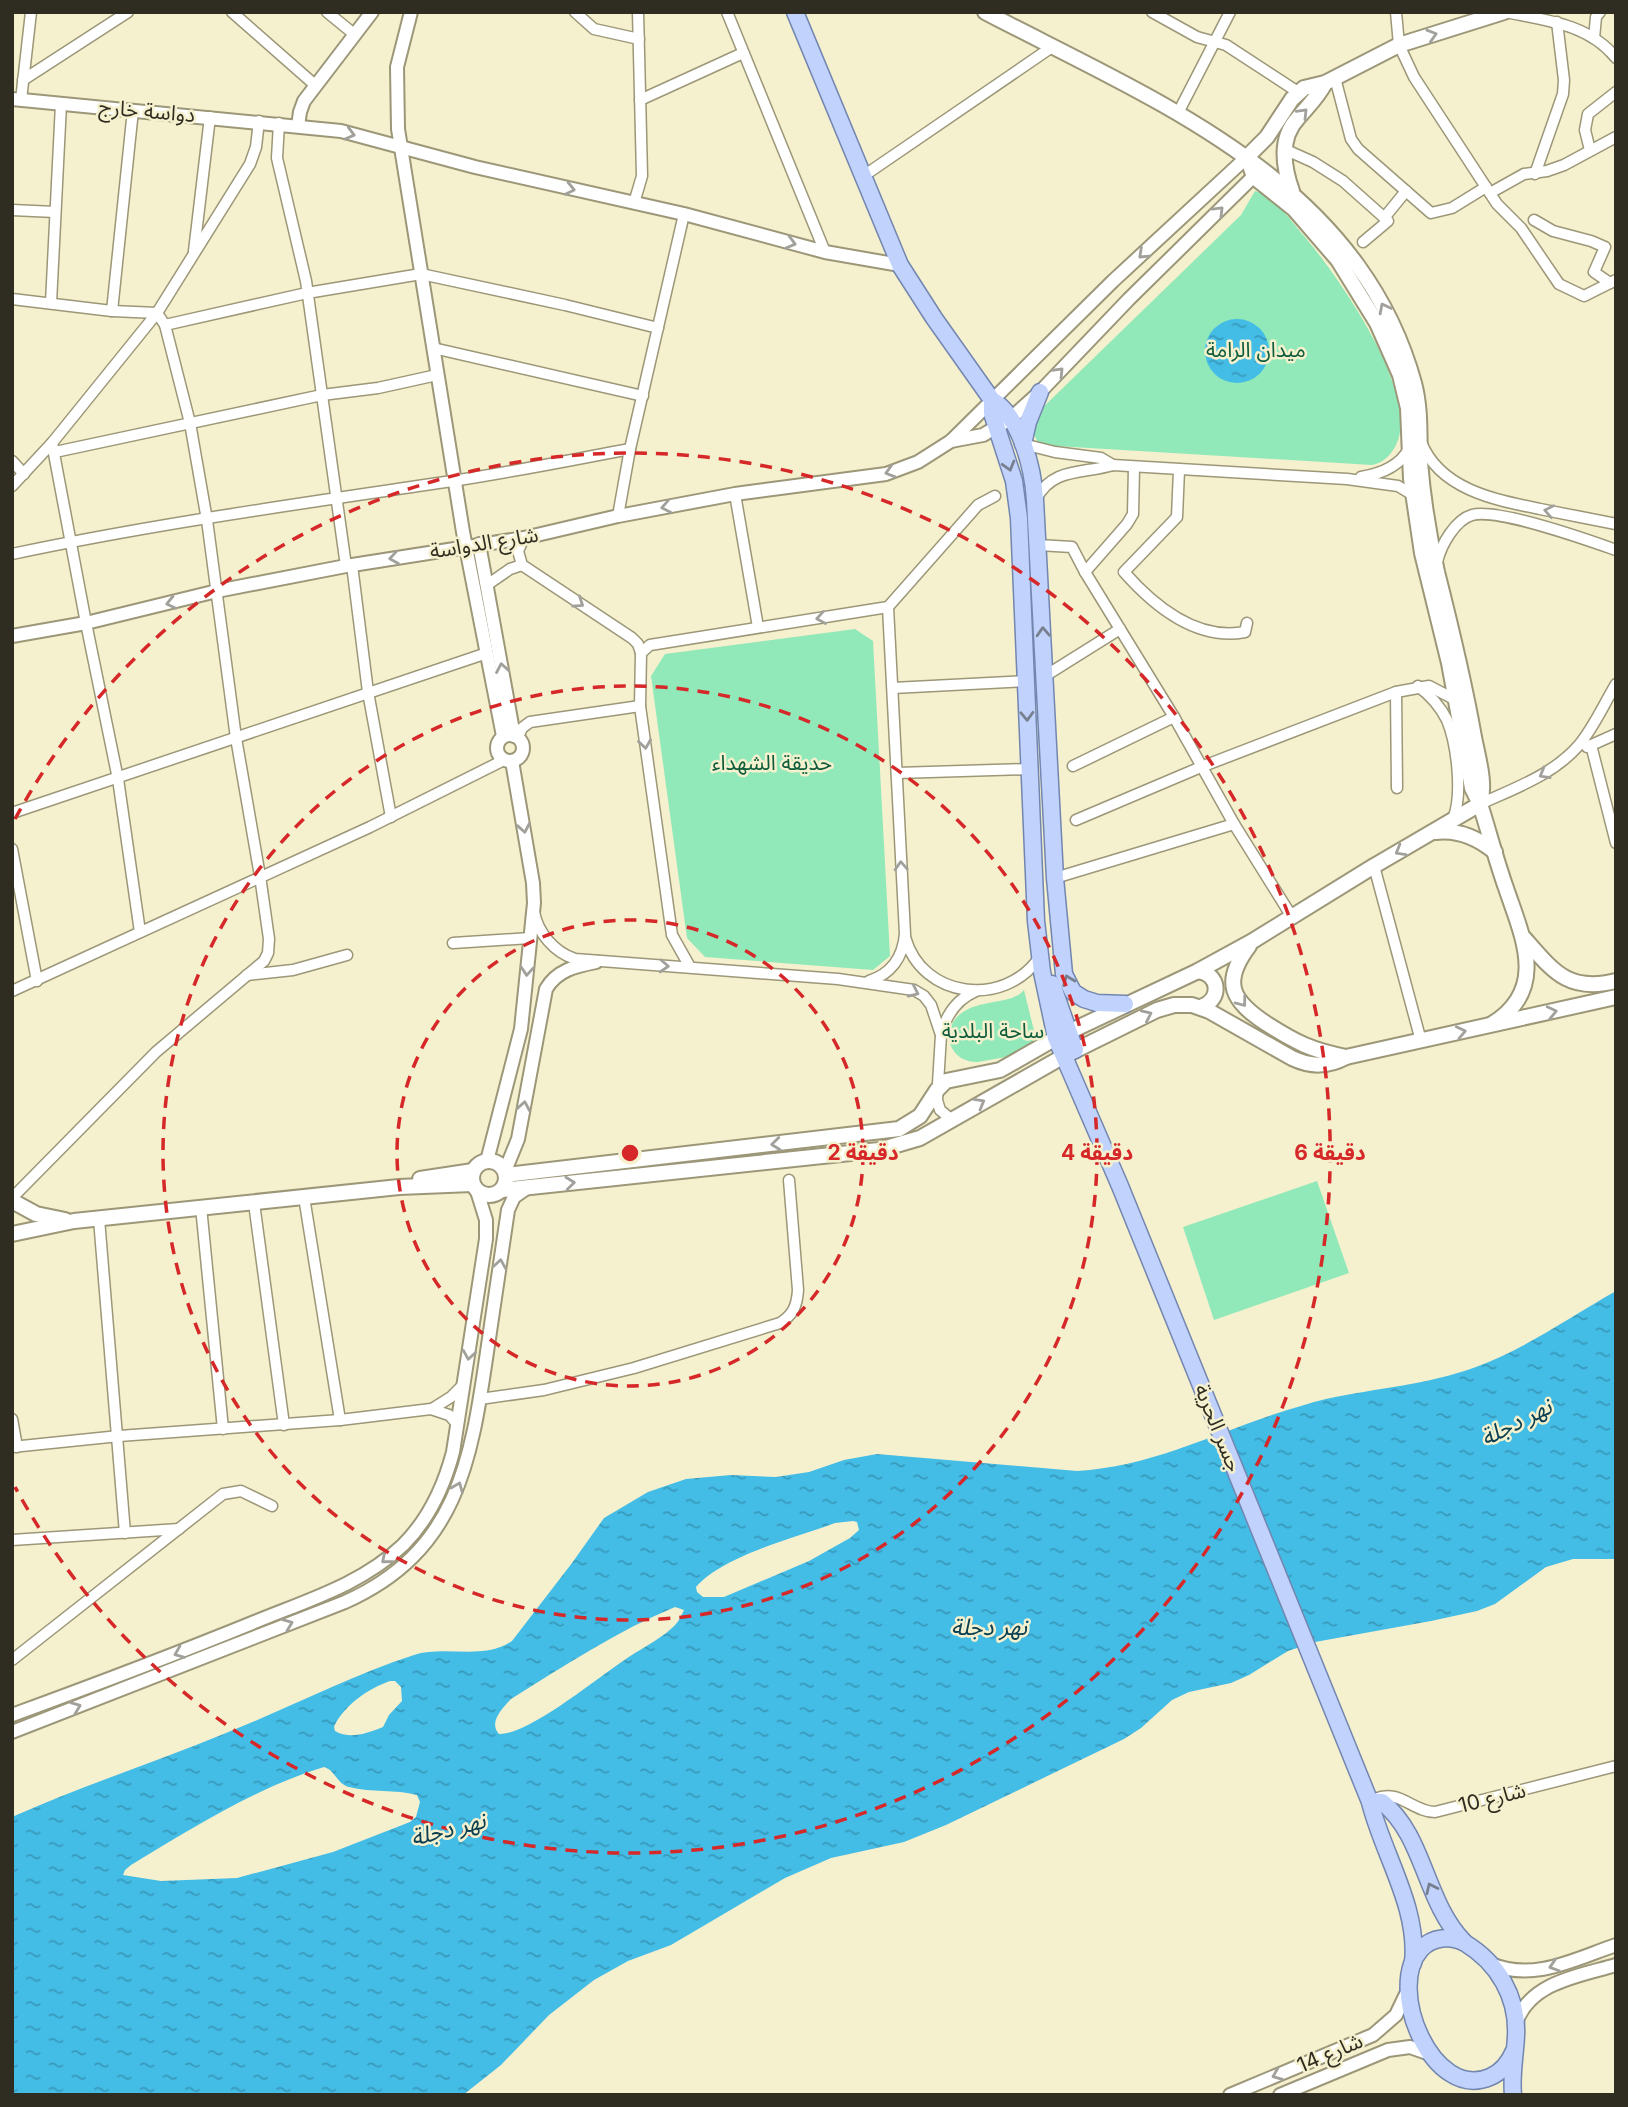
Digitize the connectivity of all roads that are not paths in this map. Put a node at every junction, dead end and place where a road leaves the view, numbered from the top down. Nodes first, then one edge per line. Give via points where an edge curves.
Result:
1 (32, 12) edge
2 (128, 12) edge
3 (232, 12) edge
4 (327, 12) edge
5 (372, 12) edge
6 (411, 12) edge
7 (575, 12) edge
8 (638, 12) edge
9 (727, 12) edge
10 (795, 12) edge
11 (985, 12) edge
12 (1152, 12) edge
13 (1230, 12) edge
14 (1396, 12) edge
15 (1505, 12) edge
16 (1600, 12) edge
17 (1173, 18) edge
18 (1557, 22) junction
19 (355, 34) junction
20 (1594, 38) junction
21 (639, 39) junction
22 (1213, 43) junction
23 (1399, 45) junction
24 (1052, 47) junction
25 (743, 52) junction
26 (1616, 58) edge
27 (23, 80) junction
28 (1330, 81) junction
29 (315, 85) junction
30 (1298, 92) junction
31 (1616, 92) edge
32 (17, 99) edge
33 (640, 100) junction
34 (61, 104) junction
35 (133, 110) junction
36 (1178, 113) junction
37 (210, 117) junction
38 (259, 121) junction
39 (281, 123) junction
40 (298, 126) junction
41 (1616, 137) edge
42 (401, 148) junction
43 (1284, 149) junction
44 (1590, 150) junction
45 (1247, 157) junction
46 (1258, 172) junction
47 (1535, 174) junction
48 (862, 177) junction
49 (1488, 190) junction
50 (1406, 191) junction
51 (1292, 192) junction
52 (634, 203) junction
53 (12, 211) edge
54 (55, 212) junction
55 (684, 214) junction
56 (1384, 218) junction
57 (1534, 220) dead end
58 (1363, 242) dead end
59 (825, 252) junction
60 (193, 255) junction
61 (900, 265) junction
62 (421, 274) junction
63 (1613, 282) edge
64 (307, 293) junction
65 (12, 299) edge
66 (51, 303) junction
67 (112, 311) junction
68 (157, 313) junction
69 (165, 325) junction
70 (658, 328) junction
71 (433, 348) junction
72 (438, 375) junction
73 (1040, 392) junction
74 (322, 395) junction
75 (643, 396) junction
76 (992, 400) junction
77 (1004, 423) junction
78 (190, 424) junction
79 (1415, 440) junction
80 (951, 441) junction
81 (1023, 444) junction
82 (54, 448) junction
83 (630, 449) junction
84 (12, 461) edge
85 (1113, 465) junction
86 (1134, 467) junction
87 (1179, 470) junction
88 (12, 471) edge
89 (24, 474) junction
90 (1348, 479) junction
91 (454, 480) junction
92 (12, 486) edge
93 (735, 494) junction
94 (1413, 495) junction
95 (336, 496) junction
96 (995, 496) dead end
97 (1035, 499) junction
98 (618, 516) junction
99 (207, 520) junction
100 (1616, 524) edge
101 (524, 538) junction
102 (71, 542) junction
103 (479, 544) junction
104 (1038, 545) junction
105 (465, 547) junction
106 (1616, 550) edge
107 (12, 554) edge
108 (349, 565) junction
109 (522, 565) junction
110 (1085, 572) junction
111 (1438, 573) junction
112 (487, 584) junction
113 (217, 592) junction
114 (888, 607) junction
115 (86, 623) junction
116 (1247, 623) dead end
117 (758, 627) junction
118 (1120, 629) junction
119 (12, 636) edge
120 (486, 653) junction
121 (641, 653) junction
122 (1045, 676) junction
123 (1026, 681) junction
124 (1616, 684) edge
125 (1418, 686) junction
126 (893, 688) junction
127 (368, 692) junction
128 (1396, 692) junction
129 (1456, 700) junction
130 (640, 706) junction
131 (1174, 718) junction
132 (1616, 734) edge
133 (512, 736) junction
134 (236, 738) junction
135 (1591, 745) junction
136 (1570, 754) junction
137 (508, 760) junction
138 (1073, 766) dead end
139 (1201, 766) junction
140 (1029, 769) junction
141 (897, 774) junction
142 (118, 779) junction
143 (1397, 788) dead end
144 (1480, 804) junction
145 (12, 813) edge
146 (391, 817) junction
147 (1076, 820) dead end
148 (1452, 821) junction
149 (1234, 824) junction
150 (1433, 832) junction
151 (1616, 843) edge
152 (12, 849) edge
153 (1495, 852) junction
154 (1374, 866) junction
155 (260, 876) junction
156 (1055, 878) junction
157 (534, 903) junction
158 (1292, 918) junction
159 (140, 932) junction
160 (905, 934) junction
161 (1523, 937) junction
162 (530, 938) junction
163 (1251, 942) junction
164 (453, 943) dead end
165 (347, 955) dead end
166 (596, 962) junction
167 (1041, 965) junction
168 (691, 967) junction
169 (1198, 971) junction
170 (246, 975) junction
171 (37, 981) junction
172 (866, 982) junction
173 (1613, 982) edge
174 (980, 990) junction
175 (12, 991) edge
176 (1615, 997) edge
177 (1125, 1004) junction
178 (1201, 1007) junction
179 (1488, 1026) junction
180 (941, 1035) junction
181 (1063, 1035) junction
182 (1421, 1041) junction
183 (1070, 1053) junction
184 (1346, 1057) junction
185 (937, 1090) junction
186 (952, 1119) junction
187 (487, 1161) junction
188 (505, 1173) junction
189 (789, 1180) dead end
190 (474, 1182) junction
191 (530, 1187) junction
192 (502, 1190) junction
193 (304, 1197) junction
194 (13, 1198) edge
195 (254, 1203) junction
196 (201, 1207) junction
197 (12, 1219) edge
198 (99, 1219) junction
199 (74, 1221) junction
200 (12, 1234) edge
201 (480, 1288) junction
202 (496, 1290) junction
203 (464, 1383) junction
204 (480, 1399) junction
205 (431, 1409) junction
206 (12, 1419) edge
207 (340, 1420) junction
208 (284, 1425) junction
209 (458, 1425) junction
210 (223, 1429) junction
211 (119, 1436) junction
212 (15, 1447) edge
213 (453, 1452) junction
214 (469, 1455) junction
215 (272, 1506) dead end
216 (180, 1529) junction
217 (125, 1533) junction
218 (12, 1541) edge
219 (12, 1660) edge
220 (12, 1715) edge
221 (12, 1732) edge
222 (1616, 1766) edge
223 (1370, 1802) junction
224 (1467, 1945) junction
225 (1616, 1945) edge
226 (1413, 1963) junction
227 (1491, 1964) junction
228 (1616, 1965) edge
229 (1409, 1987) junction
230 (1516, 2024) junction
231 (1514, 2050) junction
232 (1430, 2053) junction
233 (1455, 2076) junction
234 (1230, 2095) edge
235 (1280, 2095) edge
236 (1475, 2095) edge
237 (1513, 2095) edge

1 - 27 street
2 - 27 street
3 - 29 street
4 - 19 street
5 - 19 street
6 - 42 street via 397,67
7 - 21 street via 594,29
8 - 21 street
9 - 25 street
10 - 48 main road
11 - 24 main road
12 - 17 street
13 - 22 street
14 - 23 street
15 - 18 street
23 -> 15 main road
16 - 20 street
17 - 22 street
18 - 20 street
18 - 47 street via 1563,94
19 - 29 street
20 - 26 street
21 - 33 street
22 - 30 street via 1226,45
22 - 36 street
23 - 28 main road
23 - 49 street via 1414,77
24 - 36 main road
24 - 48 street
25 - 33 street
25 - 59 street
27 - 32 street
28 - 30 main road
43 -> 28 main road via 1294,123
28 - 50 street via 1351,139
29 - 40 street via 300,112
30 - 45 main road
31 - 44 street via 1588,114 1585,130
32 - 34 street, دواسة خارج
33 - 52 street via 642,176
34 - 35 street, دواسة خارج
34 - 54 street
35 - 37 street, دواسة خارج
35 - 67 street
36 - 45 main road
37 - 38 street, دواسة خارج
37 - 60 street
38 - 39 street, دواسة خارج
38 - 60 street via 250,164
39 - 40 street, دواسة خارج
39 - 64 street via 277,158
40 -> 42 street, دواسة خارج via 341,131
41 - 44 street
42 -> 52 street, دواسة خارج
42 - 62 street
43 - 51 main road
43 - 56 street via 1343,181
44 - 47 street
45 - 46 main road
45 -> 76 street, شارع الدواسة
46 - 51 main road
73 -> 46 street
46 - 79 main road via 1317,233 1368,307 1405,393
47 - 49 street via 1524,174
48 - 61 main road
49 - 50 street via 1441,213 1432,213
49 - 63 street via 1559,284 1584,296
50 - 56 street
79 -> 51 main road via 1419,408 1414,383 1385,310 1338,238
52 - 55 street, دواسة خارج
53 - 54 street
54 - 66 street
55 -> 59 street, دواسة خارج
55 - 70 street
56 - 58 street via 1388,222
57 - 63 street via 1553,231 1605,247 1594,272
59 - 61 street, دواسة خارج
60 - 68 street
61 - 76 main road
62 - 64 street
62 - 70 street
62 - 71 street
64 - 69 street
64 - 74 street
65 - 66 street
66 - 67 street
67 - 68 street
68 - 69 street
68 - 82 street
69 - 78 street
70 - 75 street
71 - 72 street
71 - 75 street
72 - 74 street
72 - 91 street
73 - 77 street
73 - 81 main road
74 - 78 street
74 - 95 street
75 - 83 street
76 - 77 main road via 999,405
76 - 80 street, شارع الدواسة
77 - 80 street, شارع الدواسة via 975,437
77 - 81 main road
77 -> 123 main road via 1018,503
78 - 82 street
78 - 99 street
79 - 90 street via 1392,467
79 - 94 main road
100 -> 79 street via 1475,493 1453,480
79 - 111 main road
80 -> 93 street, شارع الدواسة via 918,462 886,474
81 - 85 street via 1101,458
81 - 97 main road
82 - 89 street
82 - 102 street
83 - 91 street
83 - 98 street
84 - 89 street
85 - 86 street
85 - 97 street via 1068,472 1046,484
86 - 87 street
86 - 110 street via 1133,514
87 - 90 street
87 - 116 street via 1177,517 1124,572 1152,601 1181,620 1230,635 1245,632
88 - 89 street
89 - 92 street
90 - 94 street via 1398,486
91 - 95 street
91 - 105 street
93 -> 98 street, شارع الدواسة
93 - 117 street
94 - 129 main road
95 - 99 street
95 - 108 street
96 - 114 street via 978,505
97 - 104 main road
98 - 101 street, شارع الدواسة
99 - 102 street
99 - 113 street
101 - 103 street, شارع الدواسة
101 - 109 street via 518,551
102 - 107 street
102 - 115 street
103 - 105 street, شارع الدواسة
103 - 112 street
104 - 110 street via 1072,547
122 -> 104 main road
105 -> 108 street, شارع الدواسة
105 - 120 street
106 - 111 street via 1495,514 1474,514 1457,526 1444,544
108 - 113 street, شارع الدواسة
108 - 127 street
109 - 112 street
109 -> 121 street via 632,638
110 - 118 street
111 - 144 main road via 1468,705 1482,783
133 -> 112 street
113 -> 115 street, شارع الدواسة
113 - 134 street
114 -> 117 street
114 - 126 street
115 - 119 street, شارع الدواسة
115 - 142 street
117 - 121 street via 650,645
118 - 122 street
118 - 131 street
120 - 127 street
120 - 133 street
121 - 130 street
122 - 156 main road
123 - 126 street
123 -> 140 main road
124 - 136 street
125 - 128 street
125 - 129 street via 1435,687
125 - 148 street via 1438,705 1450,729 1459,792
126 - 141 street
127 - 134 street
127 - 146 street
128 - 139 street
128 - 143 street
129 - 144 main road via 1473,793
130 - 133 street via 530,722
130 -> 168 street via 672,935
131 - 138 street
131 - 139 street
132 - 135 street
133 - 137 street via 497,748
133 - 137 street via 523,743 523,751 519,758
134 - 142 street
134 - 155 street
135 - 136 street
135 - 151 street
136 -> 144 street via 1543,775
137 - 146 street
137 -> 157 street
139 - 147 street
139 - 149 street
140 - 141 street
140 - 167 main road
160 -> 141 street
142 - 145 street
142 - 159 street
144 - 148 main road
144 - 153 main road
146 - 155 street
148 - 150 main road
149 - 156 street
149 - 158 street
150 - 153 main road via 1466,835
150 -> 154 main road
152 - 171 street
153 - 161 main road
154 - 158 main road
154 - 182 street
155 - 159 street
155 - 170 street via 268,953
177 -> 156 main road via 1090,1002 1069,986
157 - 162 street
157 - 166 street via 538,924 553,947 569,957
158 - 163 main road
159 - 171 street
160 - 172 street via 897,962
160 - 174 street via 914,958 931,977 954,988
161 - 173 main road via 1567,980 1585,985
161 - 179 main road via 1528,962 1523,988 1509,1010
162 - 164 street
162 -> 187 street via 521,1028
163 - 169 main road
163 -> 184 main road via 1233,972 1234,990 1242,1005 1304,1047
165 - 170 street via 293,970
166 -> 168 street
188 -> 166 street via 517,1139 546,989 560,973
167 - 174 street via 1009,984
167 - 181 main road, جسر الحرية via 1051,982
168 - 172 street
169 - 177 main road
169 - 178 main road via 1209,974 1216,984 1211,1002
170 - 194 street via 156,1052
171 - 175 street
172 -> 180 street via 919,993 931,1005
173 - 176 main road
174 - 180 street via 954,1007
179 -> 176 main road
177 - 181 main road
183 -> 178 main road via 1165,1007
178 - 184 main road via 1300,1062 1328,1064
182 -> 179 main road
180 - 185 street
181 - 183 main road, جسر الحرية
181 - 185 main road via 1000,1070 952,1079
182 - 184 main road
186 -> 183 main road
183 - 223 main road, جسر الحرية
185 - 186 street via 940,1110
185 -> 188 main road via 920,1116 892,1131
191 -> 186 main road via 888,1149 920,1138
187 - 188 main road via 496,1162
187 - 190 main road via 479,1164
188 - 192 main road
189 - 204 street via 798,1290 790,1316 634,1368 544,1390
190 - 192 main road via 490,1196
190 - 193 main road via 410,1181 399,1187
190 - 201 street via 487,1227
191 - 192 main road
202 -> 191 street via 510,1204
193 - 195 main road
193 - 207 street
194 - 197 main road
194 - 199 main road via 36,1214
195 - 196 main road
195 - 208 street
196 - 198 main road
196 - 210 street
198 - 199 main road
198 - 211 street
199 - 200 main road
201 - 202 street
201 -> 203 street
202 - 204 street
203 - 205 street via 452,1397
203 - 209 street
204 - 214 street
205 - 207 street
205 - 209 street via 449,1415
206 - 212 street
207 - 208 street
208 - 210 street
209 - 213 street
210 - 211 street
211 - 212 street
211 - 217 street
213 - 214 street
213 -> 220 street via 441,1487 419,1526 404,1544 356,1580
221 -> 214 street via 345,1602 383,1582 433,1534 457,1492
215 - 216 street via 232,1491
216 - 217 street
216 - 219 street
217 - 218 street
222 - 223 street, شارع 10 via 1435,1812 1398,1797 1381,1796
224 -> 223 main road via 1443,1914 1402,1823 1382,1802
223 - 226 main road, جسر الحرية via 1409,1914
224 - 226 main road via 1452,1938 1436,1940 1422,1948
224 - 227 main road
225 -> 227 street via 1535,1971 1517,1972
226 - 229 main road
227 - 230 main road via 1511,1998
228 - 230 street via 1543,1989 1526,2003
229 - 232 main road via 1416,2028
229 -> 234 street, شارع 14 via 1396,2015 1373,2035
230 - 231 main road
231 - 233 main road via 1504,2068 1486,2079
231 - 237 main road
232 - 233 main road
232 - 235 street, شارع 14 via 1395,2048
233 - 236 main road

